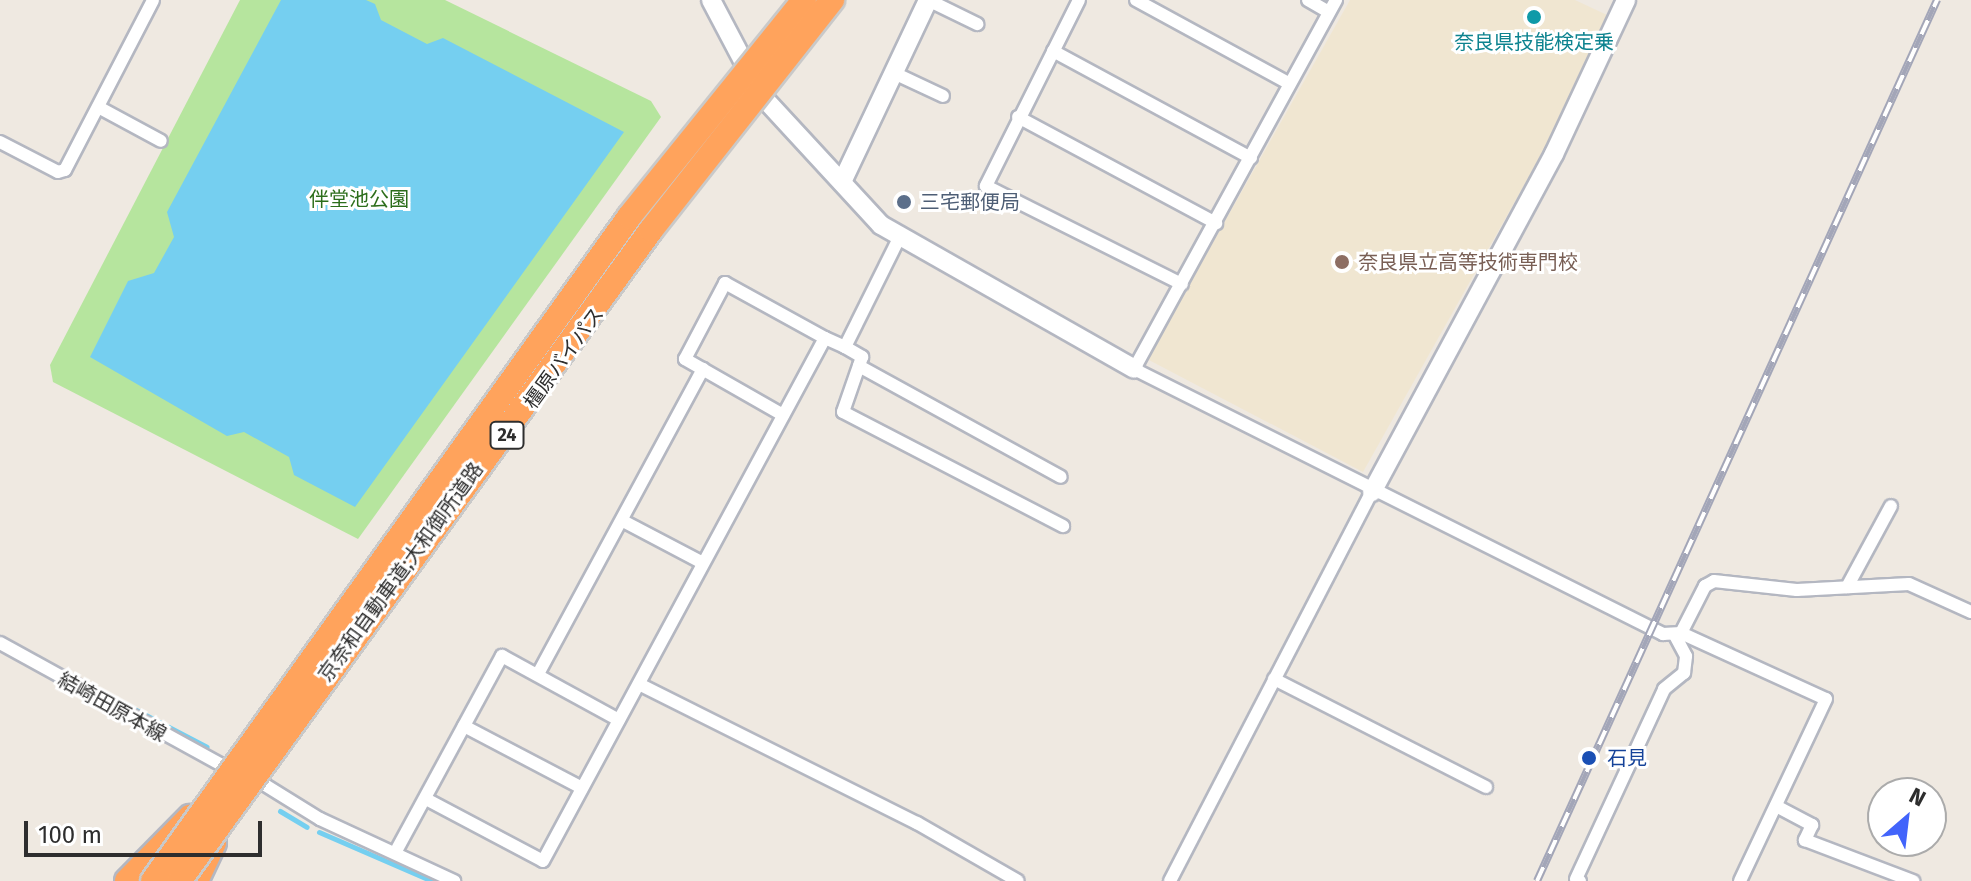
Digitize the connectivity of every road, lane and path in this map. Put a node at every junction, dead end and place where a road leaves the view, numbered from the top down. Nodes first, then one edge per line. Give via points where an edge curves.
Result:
1 (153, 0) edge
2 (711, 0) edge
3 (797, 0) edge
4 (804, 0) edge
5 (832, 0) edge
6 (842, 0) edge
7 (928, 0) edge
8 (1079, 0) edge
9 (1136, 0) edge
10 (1308, 0) edge
11 (1626, 0) edge
12 (1332, 6) edge
13 (977, 24) dead end
14 (1053, 51) junction
15 (743, 62) junction
16 (894, 73) junction
17 (1290, 84) junction
18 (761, 95) junction
19 (943, 96) dead end
20 (100, 108) junction
21 (1018, 117) junction
22 (161, 141) dead end
23 (0, 142) edge
24 (1251, 158) junction
25 (842, 182) junction
26 (1216, 223) junction
27 (899, 238) junction
28 (1182, 284) junction
29 (825, 338) junction
30 (845, 347) junction
31 (859, 366) junction
32 (703, 369) junction
33 (1134, 369) junction
34 (783, 415) junction
35 (1061, 477) dead end
36 (1372, 492) junction
37 (1891, 506) dead end
38 (623, 521) junction
39 (1063, 526) dead end
40 (703, 563) junction
41 (1847, 587) junction
42 (1971, 612) edge
43 (1678, 634) junction
44 (0, 643) edge
45 (538, 674) junction
46 (1274, 679) junction
47 (639, 684) junction
48 (619, 720) junction
49 (464, 726) junction
50 (227, 768) junction
51 (257, 780) junction
52 (1486, 787) dead end
53 (582, 788) junction
54 (426, 799) junction
55 (1776, 806) junction
56 (194, 814) junction
57 (217, 838) junction
58 (396, 851) junction
59 (127, 881) edge
60 (145, 881) edge
61 (153, 881) edge
62 (179, 881) edge
63 (186, 881) edge
64 (196, 881) edge
65 (454, 881) edge
66 (1018, 881) edge
67 (1170, 881) edge
68 (1580, 881) edge
69 (1740, 881) edge
70 (1913, 881) edge

1 - 20 street
2 - 15 street
3 - 15 highway, 橿原バイパス / 24
4 - 61 highway, 京奈和自動車道;大和御所道路, bridge via 629,217
5 - 62 highway, 京奈和自動車道;大和御所道路, bridge via 765,78 642,242
6 - 18 highway, 橿原バイパス / 24
7 - 13 street
7 - 16 street
8 - 14 street
9 - 17 street
10 - 12 street
11 - 36 street via 1554,154
12 - 17 street
14 - 21 street
14 - 24 street
15 - 18 street
15 - 50 highway, 橿原バイパス / 24 via 626,212
16 - 19 street
16 - 25 street
17 - 24 street
18 - 25 street
18 - 51 highway, 橿原バイパス / 24
20 - 22 street
20 - 23 street via 65,170 58,172
21 - 26 street
21 - 28 street via 986,186
24 - 26 street
25 - 27 street
26 - 28 street
27 - 30 street
27 - 33 street
28 - 33 street
29 - 30 street
29 - 32 street via 725,283 685,359
29 - 34 street
30 - 31 street via 862,357
31 - 35 street
31 - 39 street via 843,412
32 - 34 street
32 - 38 street
33 - 36 street
34 - 40 street
36 - 43 street via 1651,629
36 - 46 street
37 - 41 street
38 - 40 street
38 - 45 street
40 - 47 street
41 - 42 street via 1909,584
41 - 43 street via 1797,590 1714,581 1705,586
43 - 55 street via 1826,699
43 - 68 street via 1686,656 1684,673 1664,689 1576,879
44 - 50 street, 結崎田原本線
45 - 48 street
45 - 49 street via 502,656
46 - 52 street
46 - 67 street
47 - 48 street
47 - 66 street via 917,823
48 - 53 street
49 - 53 street
49 - 54 street
50 - 56 highway, 橿原バイパス / 24
51 - 57 highway, 橿原バイパス / 24
51 - 58 street via 320,819
53 - 54 street via 543,861
54 - 58 street
55 - 69 street
55 - 70 street via 1812,825 1805,840
56 - 59 highway
56 - 60 highway, 橿原バイパス / 24
57 - 63 highway, 橿原バイパス / 24
57 - 64 highway
58 - 65 street

